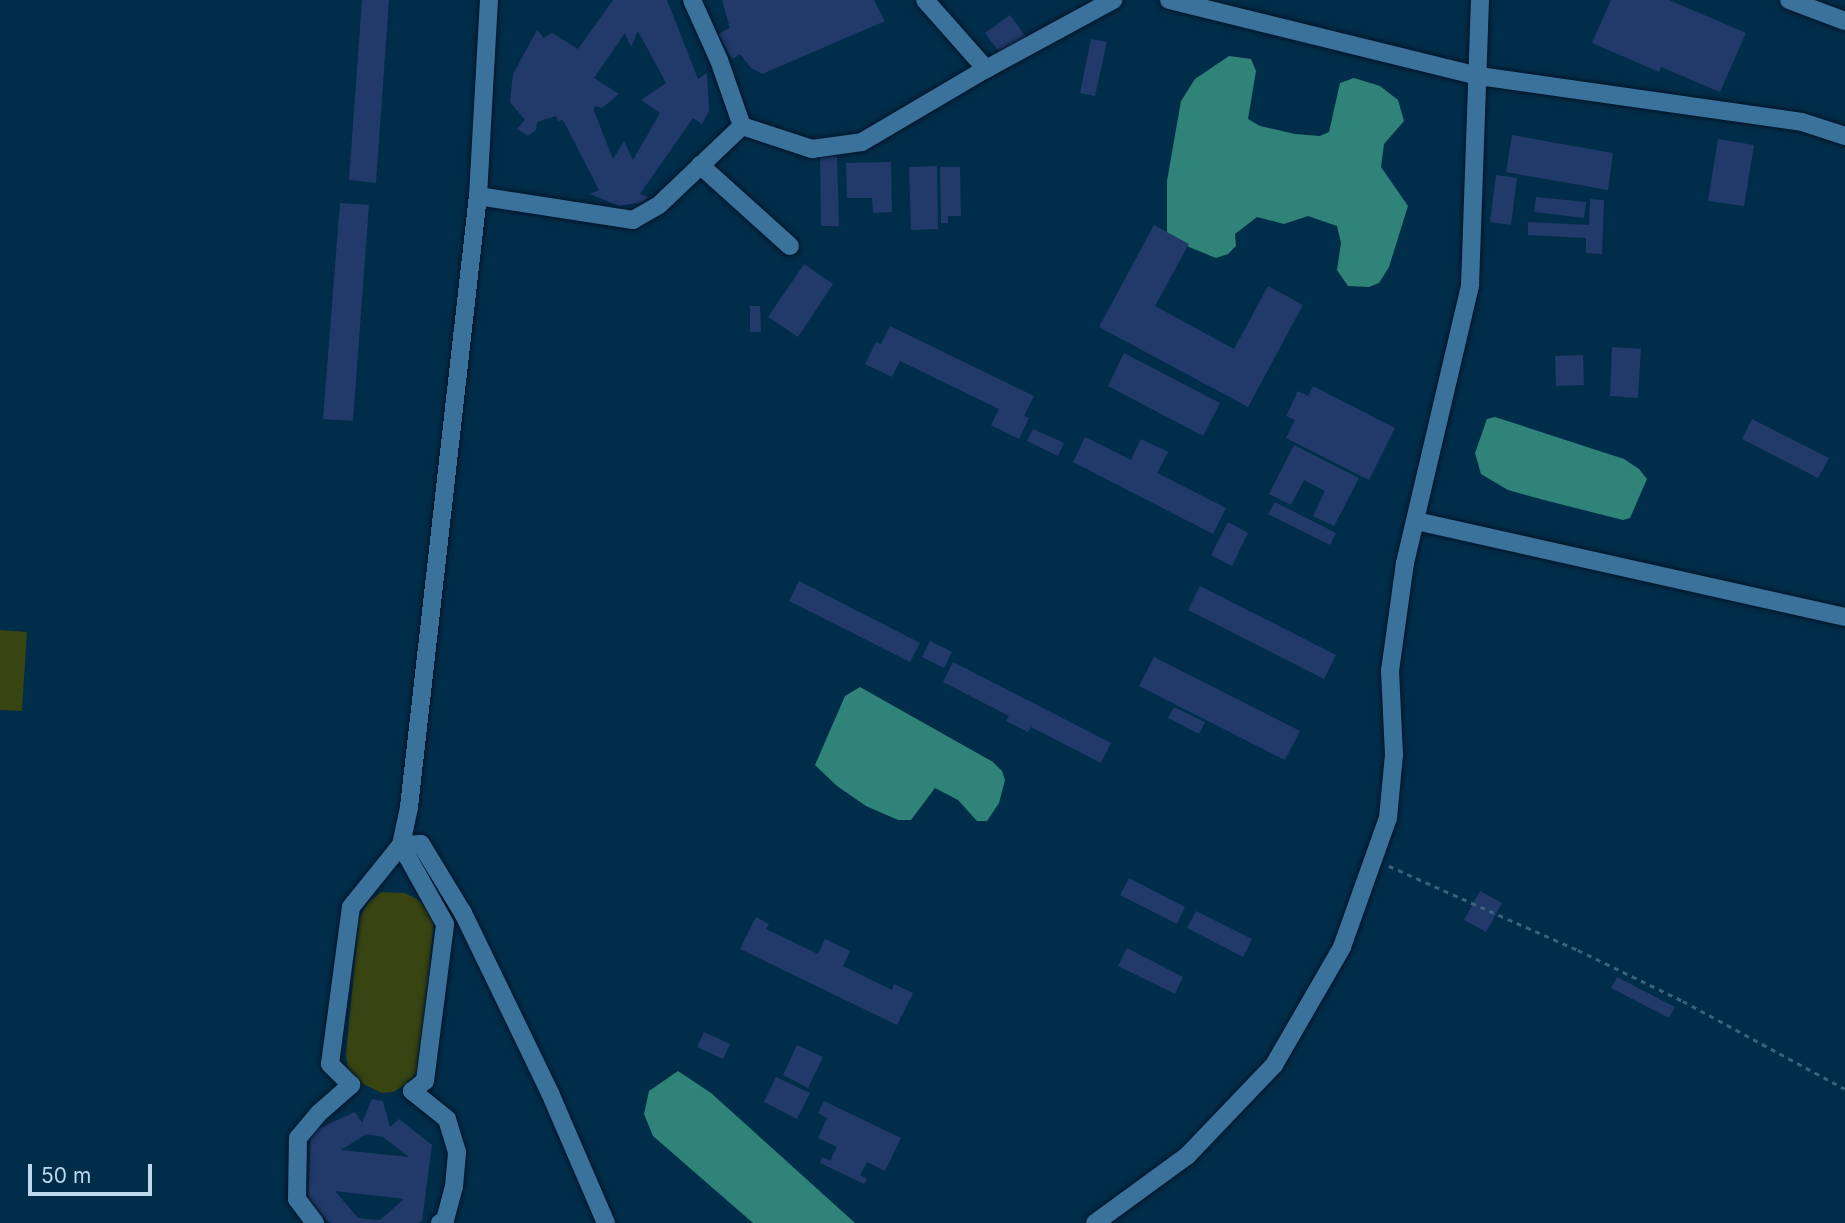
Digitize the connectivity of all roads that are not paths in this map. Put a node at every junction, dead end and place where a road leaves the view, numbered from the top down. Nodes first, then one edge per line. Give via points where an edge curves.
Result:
1 (489, 0) edge
2 (692, 0) edge
3 (925, 0) edge
4 (1113, 0) edge
5 (1169, 0) edge
6 (1480, 0) edge
7 (1789, 0) edge
8 (1845, 21) edge
9 (986, 69) junction
10 (1479, 76) junction
11 (741, 126) junction
12 (1845, 136) edge
13 (701, 165) junction
14 (478, 196) junction
15 (790, 246) dead end
16 (1416, 521) junction
17 (1845, 617) edge
18 (401, 845) junction
19 (315, 1223) edge
20 (440, 1223) edge
21 (606, 1223) edge
22 (1095, 1223) edge

1 - 14 street
2 - 11 street
3 - 9 street
4 - 9 street
5 - 10 street
6 - 10 street
7 - 8 street
9 - 11 street via 862,142 812,149
10 - 12 street via 1802,122
10 - 16 street via 1470,286
11 - 13 street
13 - 14 street via 659,205 633,220
13 - 15 street
14 - 18 street
16 - 17 street
16 - 22 street via 1405,563 1390,671 1394,755 1388,818 1342,947 1274,1065 1187,1156
18 - 19 street via 351,906 330,1064 351,1085 298,1138 297,1199
18 - 20 street via 445,924 425,1081 412,1091 447,1119 457,1152 454,1187 445,1220
18 - 21 street via 421,844 463,913 550,1093

